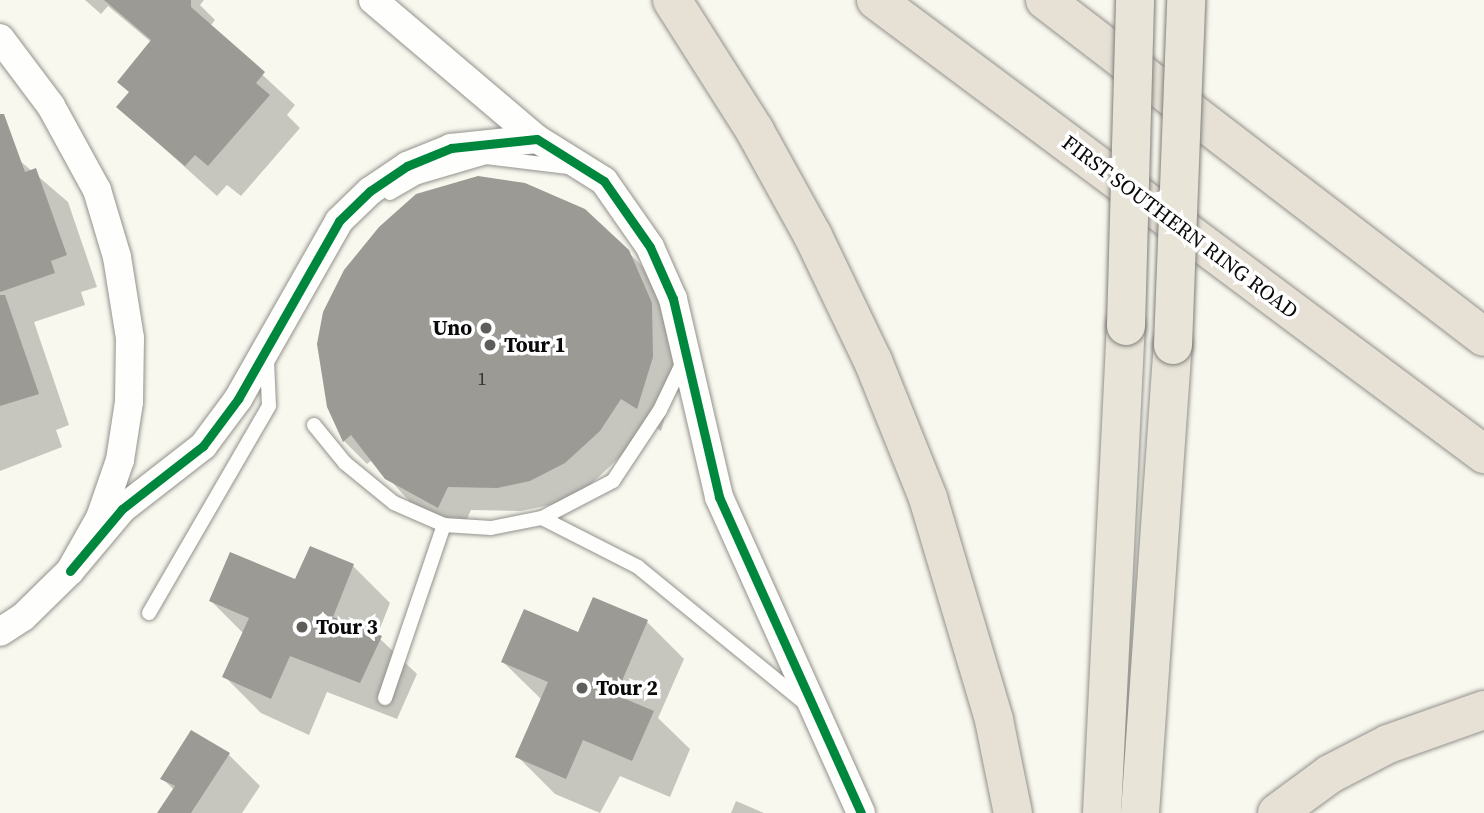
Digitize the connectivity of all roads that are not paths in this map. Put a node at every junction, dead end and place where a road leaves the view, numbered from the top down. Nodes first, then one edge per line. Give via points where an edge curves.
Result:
1 (373, 0) edge
2 (672, 0) edge
3 (876, 0) edge
4 (1045, 0) edge
5 (1135, 0) edge
6 (1186, 0) edge
7 (0, 38) edge
8 (537, 139) junction
9 (587, 170) junction
10 (1484, 337) edge
11 (267, 344) junction
12 (687, 353) junction
13 (314, 425) dead end
14 (1484, 454) edge
15 (542, 518) junction
16 (444, 525) junction
17 (70, 571) junction
18 (149, 613) dead end
19 (8, 619) edge
20 (385, 698) dead end
21 (1484, 709) edge
22 (816, 712) junction
23 (861, 813) edge
24 (1013, 813) edge
25 (1102, 813) edge
26 (1140, 813) edge
27 (1277, 813) edge

1 - 8 street
2 - 24 highway via 755,131 813,236 873,361 928,498 994,720
3 - 14 highway, FIRST SOUTHERN RING ROAD
4 - 10 highway
5 - 25 highway, bridge via 1126,326
6 - 26 highway, bridge via 1172,345
7 - 17 street via 51,106 97,190 117,257 130,338 130,402 120,460 100,518
8 - 9 street
8 - 11 street via 451,148 407,166 370,191 339,221
9 - 11 lane via 486,157 418,177 373,203 342,234 294,312
9 - 12 street via 604,181 650,247 673,299
11 - 17 street via 238,398 203,446 122,509
11 - 18 lane via 269,406
12 - 15 lane via 660,410 613,481
12 - 22 street via 719,497
13 - 16 lane via 345,463 394,503
15 - 16 lane via 491,528
15 - 22 lane via 638,567
16 - 20 lane
17 - 19 street
21 - 27 highway via 1388,744 1330,774
22 - 23 street

